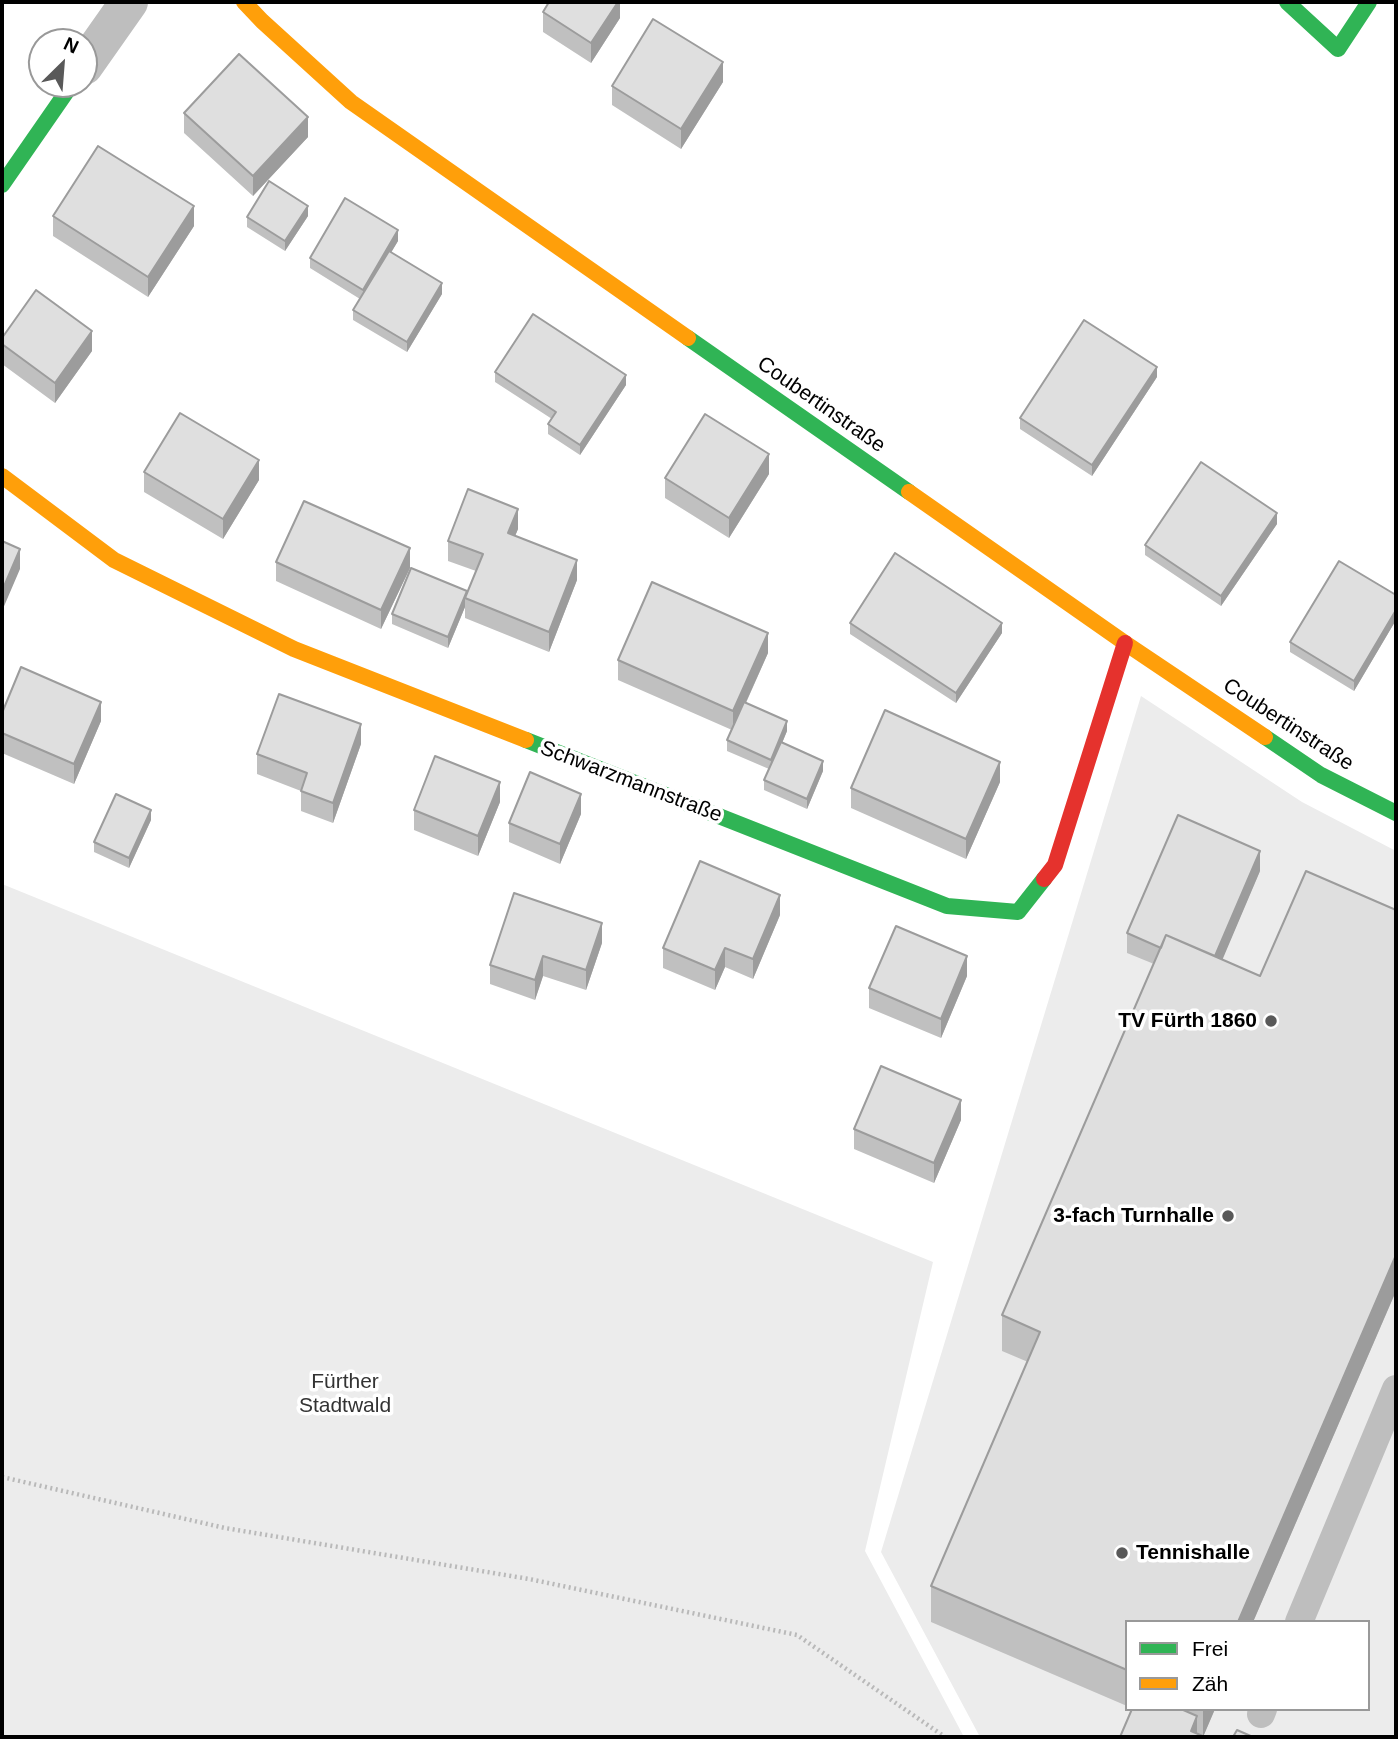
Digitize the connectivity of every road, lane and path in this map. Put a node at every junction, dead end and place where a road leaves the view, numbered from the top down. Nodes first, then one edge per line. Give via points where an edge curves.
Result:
1 (129, 2) edge
2 (244, 2) edge
3 (1287, 2) edge
4 (1369, 2) edge
5 (98, 46) edge
6 (62, 98) edge
7 (2, 185) edge
8 (2, 476) edge
9 (1125, 643) junction
10 (1396, 813) edge
11 (1396, 1389) edge
12 (2, 1476) edge
13 (1300, 1620) edge
14 (945, 1737) edge

1 - 5 street
2 - 9 street, Coubertinstraße via 351,102
3 - 4 street via 1338,49
6 - 7 street
8 - 9 street, Schwarzmannstraße via 114,560 295,649 947,906 1018,912 1055,865
9 - 10 street, Coubertinstraße via 1321,775
11 - 13 lane
12 - 14 path via 225,1528 529,1579 797,1635

